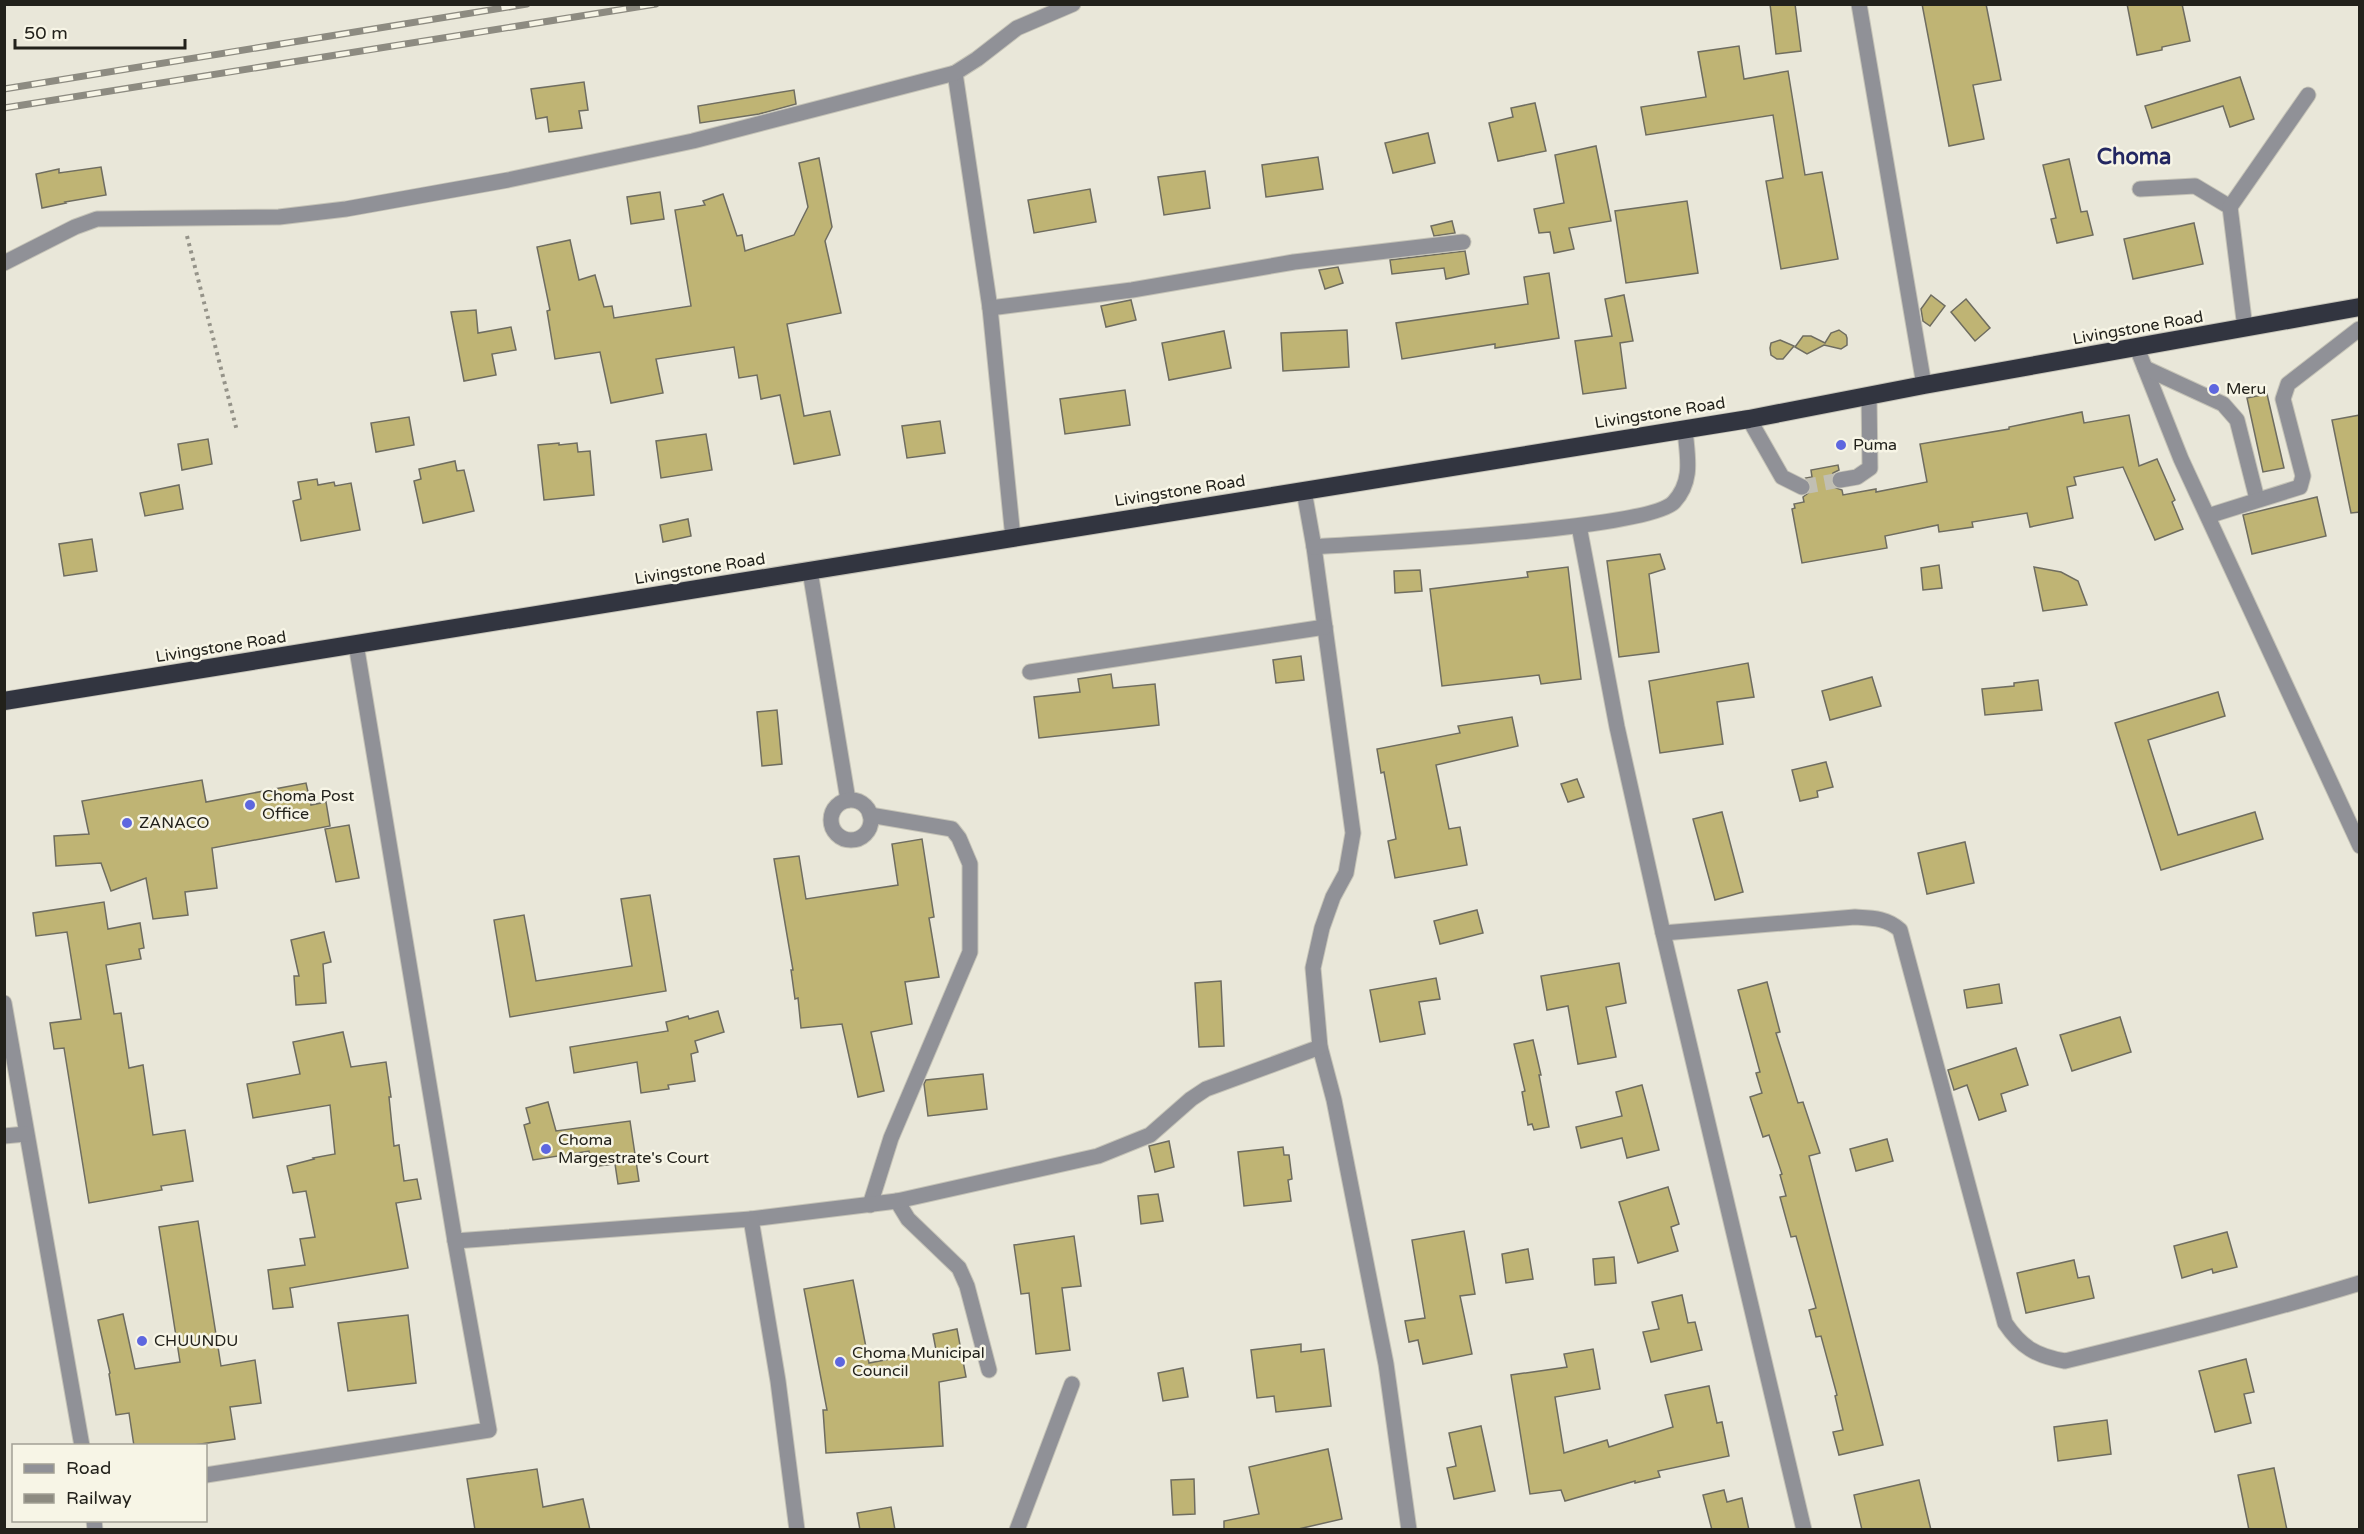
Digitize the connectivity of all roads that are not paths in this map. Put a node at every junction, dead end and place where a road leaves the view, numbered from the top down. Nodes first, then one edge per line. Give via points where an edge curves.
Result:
1 (1073, 4) edge
2 (1859, 4) edge
3 (955, 73) junction
4 (2308, 95) dead end
5 (2140, 189) dead end
6 (2229, 207) junction
7 (1463, 242) dead end
8 (4, 263) edge
9 (2360, 307) edge
10 (990, 308) junction
11 (2338, 311) junction
12 (2245, 328) junction
13 (2359, 329) edge
14 (2137, 348) junction
15 (2145, 368) junction
16 (1924, 385) junction
17 (1869, 395) junction
18 (1749, 419) junction
19 (1685, 429) junction
20 (1840, 480) tunnel mouth
21 (1802, 487) dead end
22 (1304, 491) junction
23 (2257, 499) junction
24 (2208, 516) junction
25 (1579, 526) junction
26 (1013, 538) junction
27 (1314, 547) junction
28 (810, 571) junction
29 (1325, 627) junction
30 (356, 644) junction
31 (1030, 672) dead end
32 (4, 701) edge
33 (848, 800) junction
34 (870, 815) junction
35 (2360, 846) edge
36 (1662, 933) junction
37 (4, 1003) edge
38 (1320, 1047) junction
39 (26, 1134) junction
40 (4, 1136) edge
41 (897, 1202) junction
42 (870, 1205) junction
43 (751, 1219) junction
44 (455, 1241) junction
45 (2360, 1283) edge
46 (989, 1370) dead end
47 (1072, 1384) dead end
48 (82, 1444) edge
49 (207, 1475) edge
50 (796, 1530) edge
51 (1017, 1530) edge
52 (1409, 1530) edge
53 (1804, 1530) edge

1 - 3 street via 1017,28
2 - 16 street
3 - 8 street via 693,141 508,180 312,214 97,219
3 - 10 street
4 - 6 street
5 - 6 street via 2195,186
6 - 12 street
7 - 10 street via 1294,262 1132,290
9 - 11 highway, Livingstone Road
10 - 26 street
11 - 12 highway, Livingstone Road
11 - 13 street
12 - 14 highway, Livingstone Road
13 - 23 street via 2288,384 2283,399 2302,482 2300,488
14 - 15 street
14 - 16 highway, Livingstone Road
15 - 23 street via 2223,404 2232,412
15 - 24 street
16 - 17 highway, Livingstone Road
17 - 18 highway, Livingstone Road
17 - 20 street via 1870,468 1857,477
18 - 19 highway, Livingstone Road
18 - 21 street via 1782,477
19 - 22 highway, Livingstone Road
19 - 25 street via 1689,476 1673,503 1641,516
22 - 26 highway, Livingstone Road
22 - 27 street
23 - 24 street
24 - 35 street
25 - 27 street
25 - 36 street
26 - 28 highway, Livingstone Road
27 - 29 street
28 - 30 highway, Livingstone Road
28 - 33 street
29 - 31 street
29 - 38 street via 1353,833 1346,873 1322,928 1313,969
30 - 32 highway, Livingstone Road
30 - 44 street
33 - 34 street via 862,803
33 - 34 street via 831,813 835,833 855,840 865,835
34 - 42 street via 952,829 970,864 970,952 891,1138
36 - 45 street via 1855,917 1879,918 1900,930 2005,1323 2018,1341 2033,1351 2066,1360 2188,1332
36 - 53 street
37 - 39 street
38 - 41 street via 1206,1089 1150,1135 1098,1156
38 - 52 street via 1386,1364
39 - 40 street
39 - 48 street
41 - 42 street
41 - 46 street via 908,1219 959,1268
42 - 43 street
43 - 44 street
43 - 50 street via 778,1380
44 - 49 street via 489,1430
47 - 51 street

